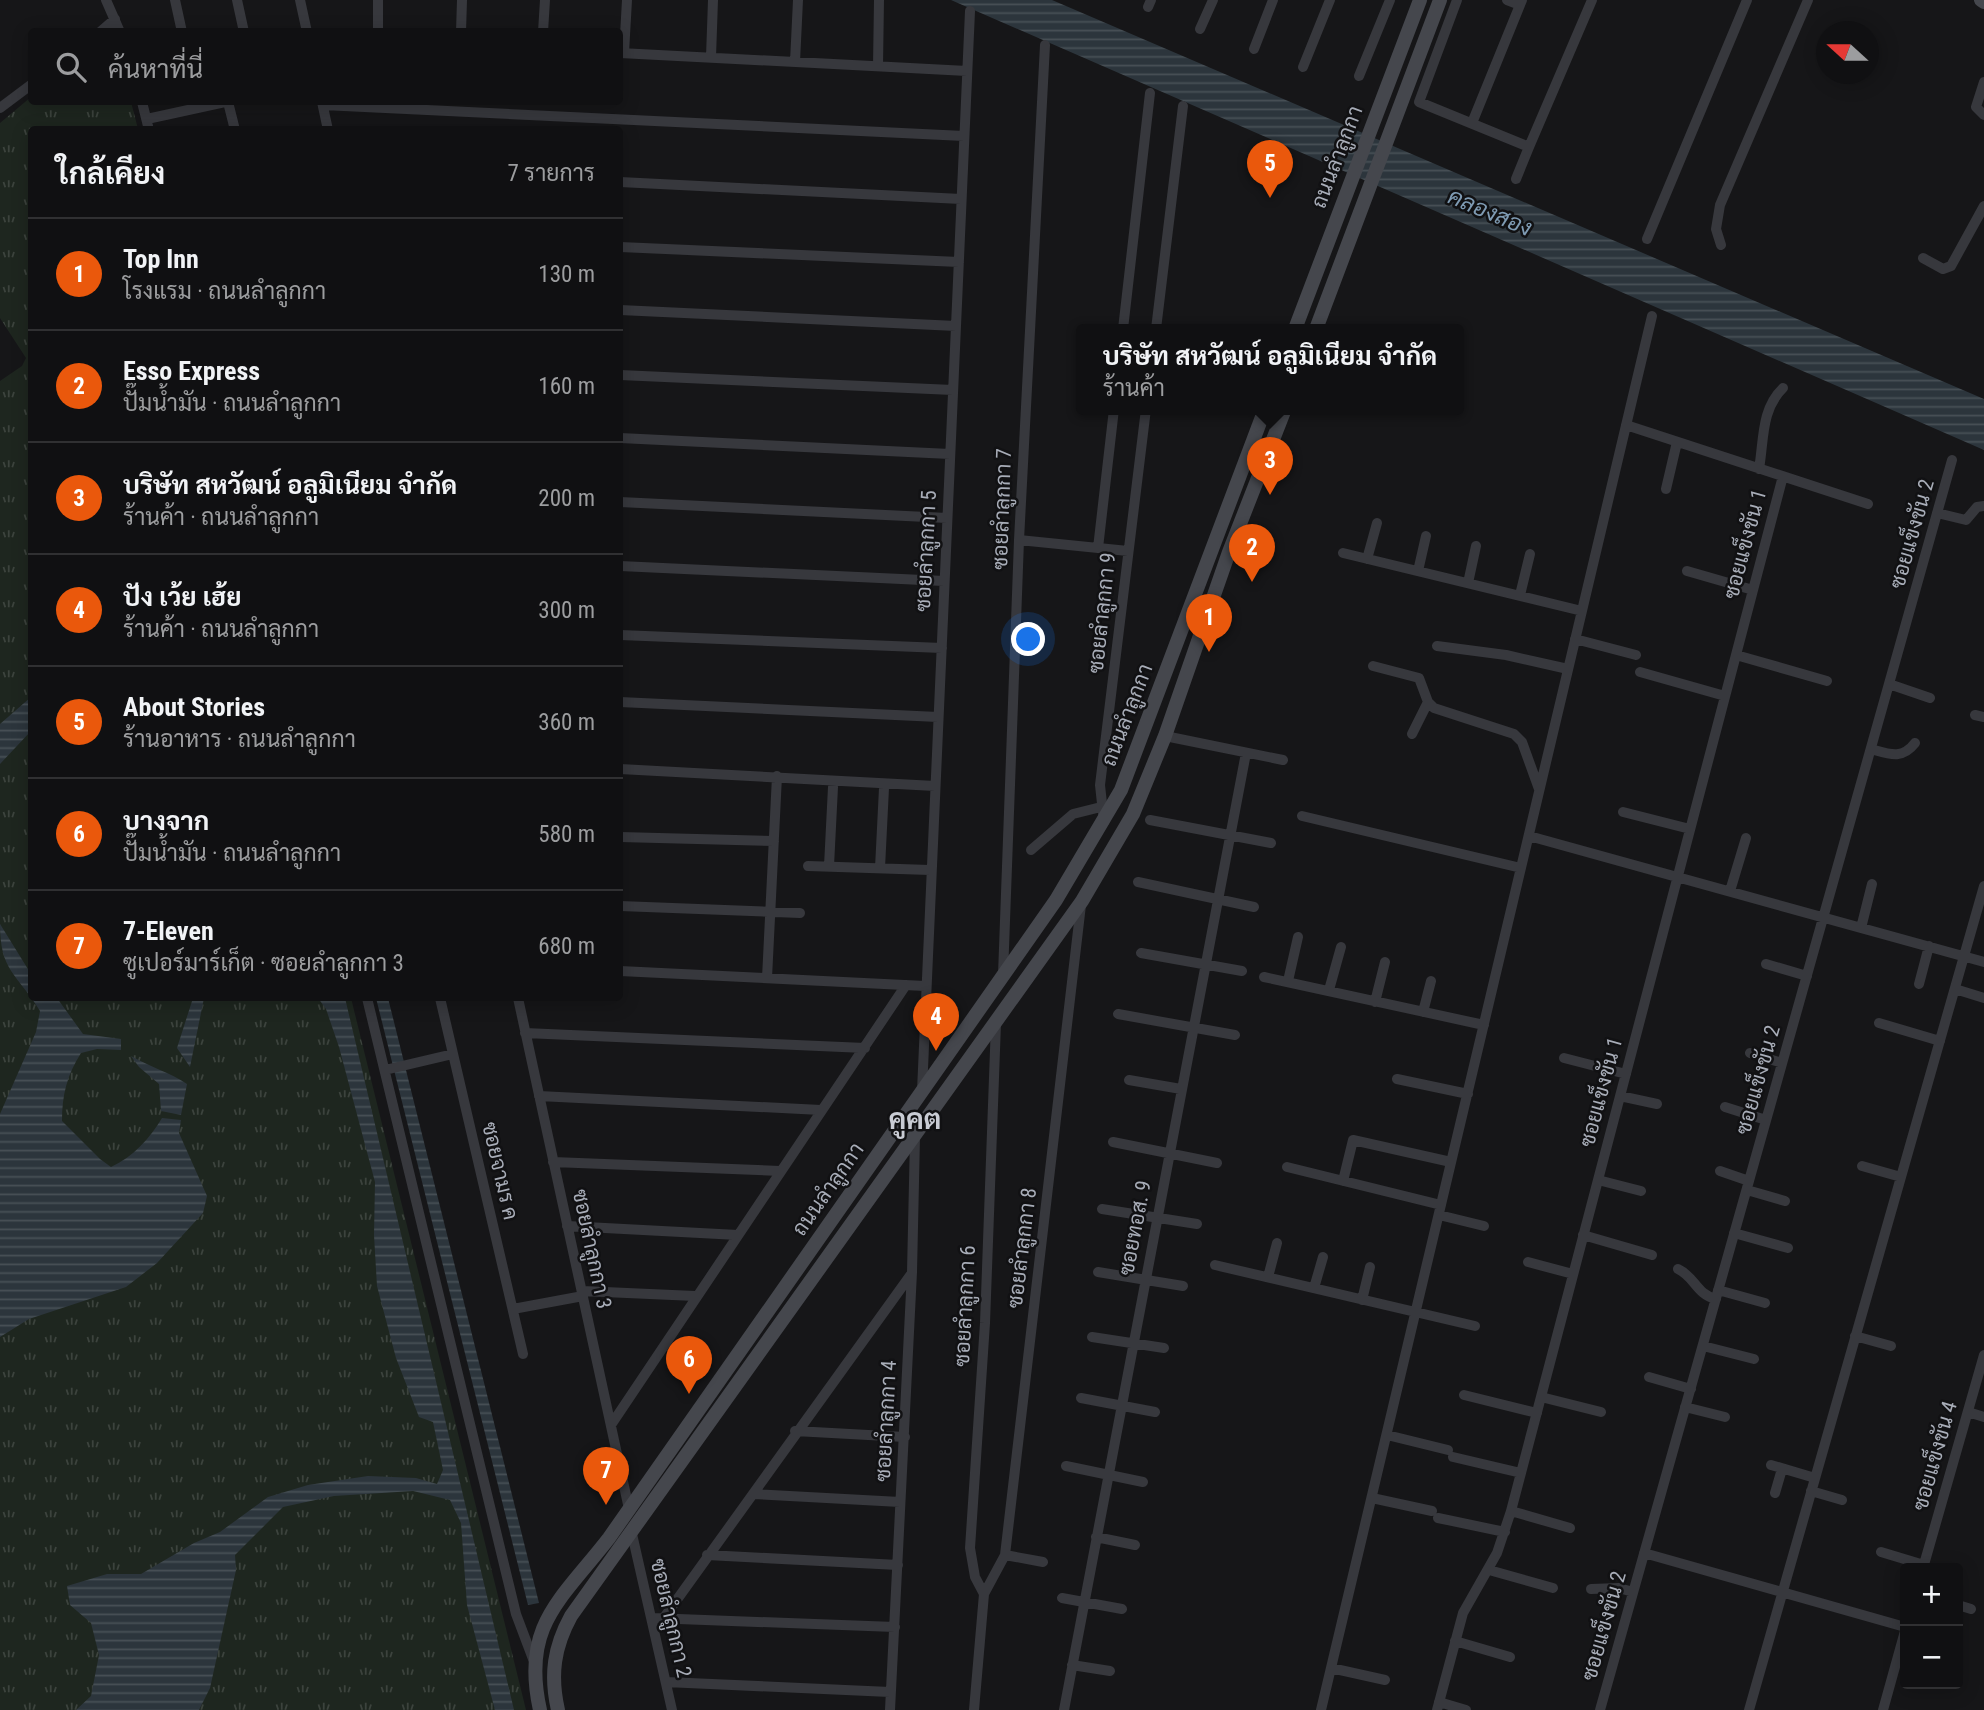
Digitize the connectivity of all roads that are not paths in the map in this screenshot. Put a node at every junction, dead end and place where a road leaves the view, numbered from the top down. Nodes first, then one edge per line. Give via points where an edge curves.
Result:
1 (106, 0) edge
2 (175, 0) edge
3 (237, 0) edge
4 (300, 0) edge
5 (379, 0) edge
6 (463, 0) edge
7 (544, 0) edge
8 (627, 0) edge
9 (713, 0) edge
10 (798, 0) edge
11 (879, 0) edge
12 (1213, 0) edge
13 (1273, 0) edge
14 (1330, 0) edge
15 (1390, 0) edge
16 (1420, 0) edge
17 (1440, 0) edge
18 (1457, 0) edge
19 (1507, 0) edge
20 (1592, 0) edge
21 (1747, 0) edge
22 (1808, 0) edge
23 (1521, 2) edge
24 (970, 11) dead end
25 (115, 19) junction
26 (105, 28) edge
27 (118, 28) edge
28 (181, 28) edge
29 (243, 28) edge
30 (306, 28) edge
31 (377, 28) edge
32 (461, 28) edge
33 (543, 28) edge
34 (1200, 29) dead end
35 (623, 42) edge
36 (1045, 45) dead end
37 (1254, 49) dead end
38 (623, 53) edge
39 (711, 57) junction
40 (795, 62) junction
41 (878, 66) junction
42 (1303, 67) dead end
43 (967, 71) junction
44 (1359, 76) dead end
45 (1984, 82) edge
46 (28, 87) edge
47 (1150, 93) dead end
48 (144, 105) edge
49 (215, 105) edge
50 (228, 105) edge
51 (323, 105) edge
52 (362, 105) edge
53 (1183, 106) dead end
54 (0, 108) edge
55 (1984, 115) edge
56 (155, 120) edge
57 (1472, 123) junction
58 (234, 126) edge
59 (327, 126) edge
60 (964, 136) junction
61 (1529, 147) junction
62 (1516, 179) dead end
63 (623, 182) edge
64 (961, 199) junction
65 (1984, 206) edge
66 (1647, 239) dead end
67 (1721, 245) dead end
68 (623, 247) edge
69 (1923, 258) dead end
70 (959, 262) junction
71 (623, 310) edge
72 (1652, 316) dead end
73 (1124, 324) edge
74 (1157, 324) edge
75 (1297, 324) edge
76 (1318, 324) edge
77 (956, 326) junction
78 (623, 375) edge
79 (1783, 388) dead end
80 (953, 390) junction
81 (1113, 415) edge
82 (1145, 415) edge
83 (1263, 415) edge
84 (1283, 415) edge
85 (1626, 425) junction
86 (623, 438) edge
87 (1677, 442) junction
88 (950, 454) junction
89 (1952, 460) dead end
90 (1759, 468) junction
91 (1783, 476) junction
92 (1665, 489) dead end
93 (623, 502) edge
94 (1868, 504) dead end
95 (1984, 506) edge
96 (1937, 513) junction
97 (947, 518) junction
98 (1377, 523) dead end
99 (1426, 536) dead end
100 (1020, 540) junction
101 (1476, 546) dead end
102 (1098, 548) junction
103 (1128, 551) junction
104 (1343, 554) dead end
105 (1530, 554) dead end
106 (1367, 559) junction
107 (623, 566) edge
108 (1418, 571) junction
109 (1688, 571) dead end
110 (944, 581) junction
111 (1468, 583) junction
112 (1753, 590) junction
113 (1520, 595) junction
114 (1582, 611) junction
115 (623, 635) edge
116 (1575, 639) junction
117 (1437, 646) dead end
118 (942, 649) junction
119 (1636, 655) dead end
120 (1736, 655) junction
121 (1172, 656) junction
122 (1191, 661) junction
123 (1373, 666) dead end
124 (1568, 669) junction
125 (1640, 672) dead end
126 (1827, 681) dead end
127 (1889, 684) junction
128 (1725, 696) junction
129 (1930, 698) dead end
130 (623, 702) edge
131 (1428, 702) junction
132 (938, 717) junction
133 (1412, 734) dead end
134 (1165, 736) junction
135 (1915, 743) dead end
136 (1871, 749) junction
137 (1246, 753) junction
138 (1283, 760) dead end
139 (623, 769) edge
140 (777, 776) junction
141 (935, 786) junction
142 (832, 787) dead end
143 (884, 788) dead end
144 (1540, 789) junction
145 (1623, 812) dead end
146 (1102, 814) junction
147 (1302, 816) dead end
148 (1150, 820) dead end
149 (1690, 830) junction
150 (1230, 835) junction
151 (1529, 836) junction
152 (623, 837) edge
153 (1746, 838) dead end
154 (774, 841) junction
155 (1271, 843) dead end
156 (1031, 850) dead end
157 (808, 866) dead end
158 (829, 866) junction
159 (880, 868) junction
160 (1521, 868) junction
161 (930, 870) junction
162 (1678, 876) junction
163 (1138, 882) dead end
164 (1872, 884) dead end
165 (1984, 886) edge
166 (1730, 891) junction
167 (1217, 900) junction
168 (1082, 901) junction
169 (623, 906) edge
170 (1254, 907) dead end
171 (771, 913) junction
172 (800, 913) dead end
173 (1824, 917) junction
174 (1861, 928) junction
175 (1298, 937) dead end
176 (1929, 946) junction
177 (1341, 947) dead end
178 (1142, 953) dead end
179 (1964, 956) junction
180 (1385, 962) dead end
181 (1984, 962) edge
182 (1205, 964) junction
183 (1766, 964) dead end
184 (623, 971) edge
185 (1242, 971) dead end
186 (1003, 976) junction
187 (1264, 976) dead end
188 (1807, 976) junction
189 (767, 978) junction
190 (1288, 981) junction
191 (1431, 981) dead end
192 (1919, 984) dead end
193 (906, 985) junction
194 (925, 986) junction
195 (1955, 989) junction
196 (1329, 990) junction
197 (1984, 998) edge
198 (368, 1001) edge
199 (441, 1001) edge
200 (519, 1001) edge
201 (1375, 1002) junction
202 (1423, 1012) junction
203 (1118, 1014) dead end
204 (996, 1018) junction
205 (1880, 1023) dead end
206 (1484, 1025) junction
207 (1193, 1028) junction
208 (525, 1033) junction
209 (1235, 1035) dead end
210 (1940, 1041) junction
211 (865, 1048) junction
212 (1750, 1053) dead end
213 (453, 1054) junction
214 (1564, 1058) dead end
215 (1782, 1063) junction
216 (390, 1068) junction
217 (1626, 1074) junction
218 (1397, 1079) dead end
219 (1129, 1080) dead end
220 (1181, 1089) junction
221 (922, 1092) junction
222 (1468, 1094) junction
223 (539, 1096) junction
224 (1620, 1096) junction
225 (1657, 1104) dead end
226 (1725, 1107) dead end
227 (821, 1110) junction
228 (1766, 1120) junction
229 (915, 1133) junction
230 (1113, 1142) dead end
231 (1168, 1153) junction
232 (553, 1162) junction
233 (1451, 1162) junction
234 (1217, 1163) dead end
235 (1862, 1166) dead end
236 (1287, 1167) dead end
237 (780, 1171) junction
238 (1720, 1171) dead end
239 (1901, 1177) junction
240 (1598, 1180) junction
241 (1343, 1181) junction
242 (1748, 1185) junction
243 (1641, 1191) dead end
244 (1786, 1201) dead end
245 (1102, 1209) dead end
246 (1440, 1210) junction
247 (1156, 1218) junction
248 (1197, 1224) dead end
249 (567, 1226) junction
250 (1484, 1226) dead end
251 (1734, 1233) junction
252 (738, 1235) junction
253 (1583, 1235) junction
254 (1277, 1243) dead end
255 (1788, 1248) dead end
256 (1652, 1255) dead end
257 (1323, 1257) dead end
258 (1528, 1262) dead end
259 (1215, 1265) dead end
260 (1370, 1267) dead end
261 (1678, 1269) dead end
262 (912, 1272) junction
263 (1098, 1272) dead end
264 (1573, 1274) junction
265 (1268, 1277) junction
266 (1144, 1280) junction
267 (1183, 1286) dead end
268 (1314, 1288) junction
269 (582, 1294) junction
270 (1717, 1294) junction
271 (695, 1296) junction
272 (1362, 1300) junction
273 (1765, 1303) dead end
274 (513, 1309) junction
275 (1416, 1312) junction
276 (1475, 1326) dead end
277 (1855, 1336) junction
278 (1092, 1337) dead end
279 (1132, 1344) junction
280 (1703, 1346) junction
281 (1891, 1346) dead end
282 (1164, 1349) dead end
283 (523, 1354) dead end
284 (1984, 1355) edge
285 (1754, 1359) dead end
286 (1649, 1377) dead end
287 (1690, 1389) junction
288 (1464, 1395) dead end
289 (1541, 1397) junction
290 (1081, 1398) dead end
291 (1120, 1404) junction
292 (1685, 1407) junction
293 (1155, 1412) dead end
294 (1601, 1412) dead end
295 (1968, 1412) junction
296 (1536, 1413) junction
297 (1984, 1416) edge
298 (1725, 1418) dead end
299 (611, 1425) junction
300 (795, 1431) junction
301 (1387, 1435) junction
302 (905, 1437) junction
303 (1771, 1465) dead end
304 (1066, 1466) dead end
305 (1782, 1469) junction
306 (1108, 1474) junction
307 (1521, 1474) junction
308 (1815, 1478) junction
309 (1143, 1482) dead end
310 (1811, 1491) junction
311 (1775, 1493) dead end
312 (753, 1494) junction
313 (1372, 1497) junction
314 (1842, 1500) dead end
315 (900, 1502) junction
316 (629, 1510) junction
317 (1511, 1511) junction
318 (1570, 1528) dead end
319 (1505, 1532) junction
320 (632, 1534) junction
321 (1096, 1537) junction
322 (1135, 1545) dead end
323 (1881, 1552) dead end
324 (1644, 1553) junction
325 (707, 1555) junction
326 (1005, 1555) junction
327 (1044, 1562) dead end
328 (1913, 1563) edge
329 (1925, 1563) edge
330 (898, 1565) junction
331 (1489, 1570) junction
332 (1553, 1588) dead end
333 (1591, 1589) dead end
334 (1633, 1592) junction
335 (1782, 1593) junction
336 (984, 1594) junction
337 (1062, 1598) dead end
338 (1084, 1602) junction
339 (1963, 1607) edge
340 (1122, 1609) dead end
341 (1971, 1609) dead end
342 (657, 1619) junction
343 (895, 1627) junction
344 (1900, 1628) edge
345 (1455, 1641) junction
346 (1900, 1647) edge
347 (1510, 1657) dead end
348 (533, 1659) junction
349 (1072, 1665) junction
350 (1331, 1668) junction
351 (1110, 1671) dead end
352 (1385, 1680) dead end
353 (666, 1682) junction
354 (890, 1692) junction
355 (1438, 1706) edge
356 (540, 1710) edge
357 (558, 1710) edge
358 (672, 1710) edge
359 (890, 1710) edge
360 (974, 1710) edge
361 (1063, 1710) edge
362 (1321, 1710) edge
363 (1466, 1710) edge
364 (1600, 1710) edge
365 (1749, 1710) edge
366 (1883, 1710) edge

1 - 25 street
2 - 28 street
3 - 29 street
4 - 30 street
5 - 31 street
6 - 32 street
7 - 33 street
8 - 35 street
9 - 39 street
10 - 40 street
11 - 41 street
12 - 34 street
13 - 37 street
14 - 42 street
15 - 44 street
16 - 75 main road, ถนนลำลูกกา
17 - 76 main road, ถนนลำลูกกา
18 - 57 street via 1419,102
19 - 23 street
20 - 61 street
21 - 66 street
22 - 67 street via 1720,205 1716,229
23 - 57 street
24 - 43 street, ซอยลำลูกกา 5
25 - 26 street
25 - 27 street
36 - 100 street, ซอยลำลูกกา 7
38 - 39 street
39 - 40 street
40 - 41 street
41 - 43 street
43 - 60 street, ซอยลำลูกกา 5
45 - 55 street via 1976,107
46 - 54 street
47 - 73 street
48 - 56 street
49 - 56 street
50 - 58 street
51 - 59 street
52 - 60 street
53 - 74 street
57 - 61 street
60 - 64 street, ซอยลำลูกกา 5
61 - 62 street
63 - 64 street
64 - 70 street, ซอยลำลูกกา 5
65 - 69 street via 1948,270
68 - 70 street
70 - 77 street, ซอยลำลูกกา 5
71 - 77 street
72 - 85 street
77 - 80 street, ซอยลำลูกกา 5
78 - 80 street
79 - 90 street via 1767,411
80 - 88 street, ซอยลำลูกกา 5
81 - 102 street
82 - 103 street, ซอยลำลูกกา 9
83 - 121 main road, ถนนลำลูกกา
84 - 122 main road, ถนนลำลูกกา
85 - 87 street
85 - 114 street
86 - 88 street
87 - 90 street
87 - 92 street
88 - 97 street, ซอยลำลูกกา 5
89 - 96 street, ซอยแข็งขัน 2
90 - 91 street
91 - 94 street
91 - 112 street, ซอยแข็งขัน 1
93 - 97 street
95 - 96 street via 1977,507 1966,520
96 - 127 street, ซอยแข็งขัน 2
97 - 110 street, ซอยลำลูกกา 5
98 - 106 street
99 - 108 street
100 - 102 street
100 - 186 street, ซอยลำลูกกา 7
101 - 111 street
102 - 103 street
103 - 146 street, ซอยลำลูกกา 9 via 1100,785
104 - 106 street
105 - 113 street
106 - 108 street
107 - 110 street
108 - 111 street
109 - 112 street
110 - 118 street, ซอยลำลูกกา 5
111 - 113 street
112 - 120 street, ซอยแข็งขัน 1
113 - 114 street
114 - 116 street
115 - 118 street
116 - 119 street
116 - 124 street
117 - 124 street
118 - 132 street, ซอยลำลูกกา 5
120 - 126 street
120 - 128 street, ซอยแข็งขัน 1
121 - 122 main road
121 - 146 main road, ถนนลำลูกกา via 1121,790
122 - 134 main road, ถนนลำลูกกา
123 - 131 street via 1419,678
124 - 144 street
125 - 128 street
127 - 129 street
127 - 136 street, ซอยแข็งขัน 2
128 - 149 street, ซอยแข็งขัน 1
130 - 132 street
131 - 133 street
131 - 144 street via 1445,713 1514,734 1522,742
132 - 141 street, ซอยลำลูกกา 5
134 - 137 street
134 - 168 main road, ถนนลำลูกกา via 1133,814
135 - 136 street via 1895,756
136 - 173 street, ซอยแข็งขัน 2
137 - 138 street
137 - 150 street, ซอยทอส. 9
139 - 140 street
140 - 141 street
140 - 154 street
141 - 161 street, ซอยลำลูกกา 5
142 - 158 street
143 - 159 street
144 - 151 street
145 - 149 street
146 - 156 street via 1073,814
146 - 186 main road, ถนนลำลูกกา via 1056,900
147 - 160 street
148 - 150 street
149 - 162 street, ซอยแข็งขัน 1
150 - 155 street
150 - 167 street, ซอยทอส. 9
151 - 160 street
151 - 162 street
152 - 154 street
153 - 166 street
154 - 171 street
157 - 158 street
158 - 159 street
159 - 161 street
160 - 206 street
161 - 194 street, ซอยลำลูกกา 5
162 - 166 street
162 - 217 street, ซอยแข็งขัน 1
163 - 167 street
164 - 174 street
165 - 179 street
166 - 173 street
167 - 170 street
167 - 182 street, ซอยทอส. 9
168 - 204 main road, ถนนลำลูกกา
168 - 326 street, ซอยลำลูกกา 8
169 - 171 street
171 - 172 street
171 - 189 street
173 - 174 street
173 - 188 street, ซอยแข็งขัน 2
174 - 176 street
175 - 190 street
176 - 179 street
176 - 192 street
177 - 196 street
178 - 182 street
179 - 181 street
179 - 195 street
180 - 201 street
182 - 185 street
182 - 207 street, ซอยทอส. 9
183 - 188 street
184 - 189 street
186 - 221 main road, ถนนลำลูกกา
187 - 190 street
188 - 215 street, ซอยแข็งขัน 2
189 - 193 street
190 - 196 street
191 - 202 street
193 - 194 street
193 - 211 street
194 - 221 street, ซอยลำลูกกา 5
195 - 197 street
195 - 210 street
196 - 201 street
198 - 216 street
199 - 213 street, ซอยจามร ค
200 - 208 street, ซอยลำลูกกา 3
201 - 202 street
202 - 206 street
203 - 207 street
204 - 229 main road, ถนนลำลูกกา
204 - 336 street, ซอยลำลูกกา 6 via 985,1323 970,1548 975,1577
205 - 210 street
206 - 222 street
207 - 209 street
207 - 220 street, ซอยทอส. 9
208 - 211 street
208 - 223 street, ซอยลำลูกกา 3
210 - 239 street
211 - 227 street
212 - 215 street
213 - 216 street
213 - 274 street, ซอยจามร ค
214 - 217 street
215 - 228 street, ซอยแข็งขัน 2
216 - 348 street via 516,1614
217 - 224 street, ซอยแข็งขัน 1
218 - 222 street
219 - 220 street
220 - 231 street, ซอยทอส. 9
221 - 316 main road, ถนนลำลูกกา
222 - 233 street
223 - 227 street
223 - 232 street, ซอยลำลูกกา 3
224 - 225 street
224 - 240 street, ซอยแข็งขัน 1
226 - 228 street
227 - 237 street
228 - 242 street, ซอยแข็งขัน 2
229 - 262 street, ซอยลำลูกกา 4
229 - 320 main road, ถนนลำลูกกา
230 - 231 street
231 - 234 street
231 - 247 street, ซอยทอส. 9
232 - 237 street
232 - 249 street, ซอยลำลูกกา 3
233 - 241 street via 1353,1140
233 - 246 street
235 - 239 street
236 - 241 street
237 - 252 street
238 - 242 street
239 - 277 street
240 - 243 street
240 - 253 street, ซอยแข็งขัน 1
241 - 246 street
242 - 244 street
242 - 251 street, ซอยแข็งขัน 2
245 - 247 street
246 - 250 street
246 - 275 street
247 - 248 street
247 - 266 street, ซอยทอส. 9
249 - 252 street
249 - 269 street, ซอยลำลูกกา 3
251 - 255 street
251 - 270 street, ซอยแข็งขัน 2
252 - 271 street
253 - 256 street
253 - 264 street, ซอยแข็งขัน 1
254 - 265 street
257 - 268 street
258 - 264 street
259 - 265 street
260 - 272 street
261 - 270 street via 1693,1278 1703,1294
262 - 300 street
262 - 302 street, ซอยลำลูกกา 4
263 - 266 street
264 - 289 street, ซอยแข็งขัน 1
265 - 268 street
266 - 267 street
266 - 279 street, ซอยทอส. 9
268 - 272 street
269 - 271 street
269 - 274 street
269 - 299 street, ซอยลำลูกกา 3
270 - 273 street
270 - 280 street, ซอยแข็งขัน 2
271 - 299 street
272 - 275 street
274 - 283 street, ซอยจามร ค
275 - 276 street
275 - 301 street
277 - 281 street
277 - 308 street
278 - 279 street
279 - 282 street
279 - 291 street, ซอยทอส. 9
280 - 285 street
280 - 287 street, ซอยแข็งขัน 2
284 - 295 street, ซอยแข็งขัน 4
286 - 287 street
287 - 292 street, ซอยแข็งขัน 2
288 - 296 street
289 - 294 street
289 - 296 street, ซอยแข็งขัน 1
290 - 291 street
291 - 293 street
291 - 306 street, ซอยทอส. 9
292 - 298 street
292 - 324 street, ซอยแข็งขัน 2
295 - 297 street
295 - 329 street, ซอยแข็งขัน 4
296 - 307 street, ซอยแข็งขัน 1
299 - 316 street, ซอยลำลูกกา 3
300 - 302 street
300 - 312 street
301 - 307 street
301 - 313 street
302 - 315 street, ซอยลำลูกกา 4
303 - 305 street
304 - 306 street
305 - 308 street
305 - 311 street
306 - 309 street
306 - 321 street, ซอยทอส. 9
307 - 317 street, ซอยแข็งขัน 1
308 - 310 street
310 - 314 street
310 - 335 street
312 - 315 street
312 - 325 street
313 - 319 street
313 - 350 street
315 - 330 street, ซอยลำลูกกา 4
316 - 348 main road, ถนนลำลูกกา via 558,1602
317 - 318 street
317 - 319 street, ซอยแข็งขัน 1
319 - 331 street, ซอยแข็งขัน 1
320 - 342 street, ซอยลำลูกกา 2
320 - 357 main road, ถนนลำลูกกา via 571,1616 558,1643 553,1665
321 - 322 street
321 - 338 street, ซอยทอส. 9
323 - 328 street
324 - 334 street, ซอยแข็งขัน 2
324 - 335 street
325 - 330 street
325 - 342 street
326 - 327 street
326 - 336 street, ซอยลำลูกกา 8
330 - 343 street, ซอยลำลูกกา 4
331 - 332 street
331 - 345 street, ซอยแข็งขัน 1 via 1462,1613
333 - 334 street
334 - 364 street, ซอยแข็งขัน 2
335 - 344 street
335 - 365 street
336 - 360 street
337 - 338 street
338 - 340 street
338 - 349 street, ซอยทอส. 9
339 - 341 street
342 - 343 street
342 - 353 street, ซอยลำลูกกา 2
343 - 354 street, ซอยลำลูกกา 4
345 - 347 street
345 - 355 street, ซอยแข็งขัน 1
346 - 366 street
348 - 356 main road, ถนนลำลูกกา
349 - 351 street
349 - 361 street, ซอยทอส. 9
350 - 352 street
350 - 362 street
353 - 354 street
353 - 358 street, ซอยลำลูกกา 2
354 - 359 street, ซอยลำลูกกา 4
355 - 363 street

